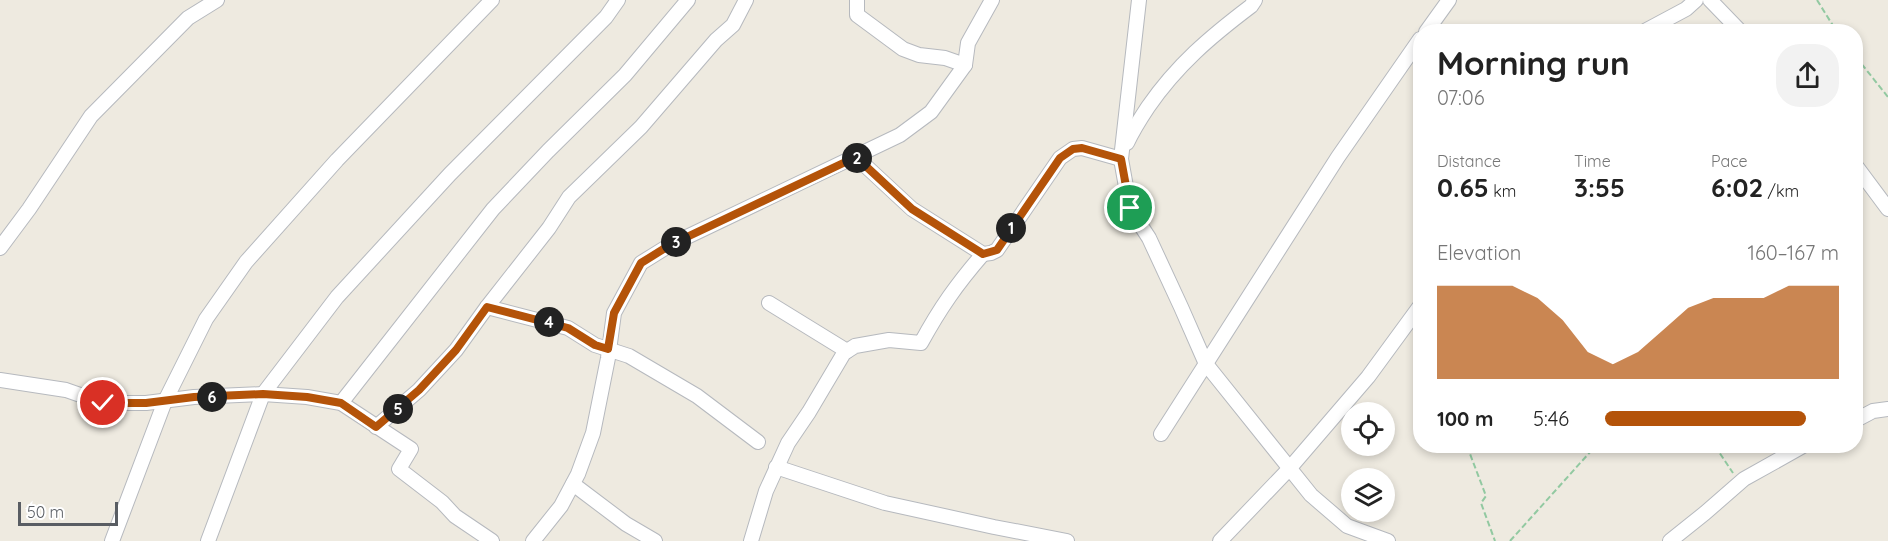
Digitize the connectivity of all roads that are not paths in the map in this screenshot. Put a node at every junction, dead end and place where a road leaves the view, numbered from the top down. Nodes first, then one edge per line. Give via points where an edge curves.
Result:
1 (217, 0) edge
2 (492, 0) edge
3 (618, 0) edge
4 (688, 0) edge
5 (746, 0) edge
6 (857, 0) edge
7 (992, 0) edge
8 (1139, 0) edge
9 (1255, 0) edge
10 (1449, 0) edge
11 (1696, 0) edge
12 (1710, 0) edge
13 (1432, 24) edge
14 (1658, 24) edge
15 (1733, 24) edge
16 (1413, 49) edge
17 (965, 65) junction
18 (856, 157) junction
19 (1121, 159) junction
20 (1863, 175) edge
21 (1888, 209) edge
22 (0, 248) edge
23 (983, 254) junction
24 (769, 303) dead end
25 (487, 307) junction
26 (1413, 316) edge
27 (608, 349) junction
28 (847, 351) junction
29 (1206, 364) junction
30 (0, 380) edge
31 (263, 394) junction
32 (165, 401) junction
33 (341, 403) junction
34 (1888, 409) edge
35 (1863, 416) edge
36 (376, 427) junction
37 (1161, 434) dead end
38 (758, 442) dead end
39 (1791, 453) edge
40 (776, 467) junction
41 (1289, 469) junction
42 (573, 484) junction
43 (112, 541) edge
44 (208, 541) edge
45 (492, 541) edge
46 (533, 541) edge
47 (655, 541) edge
48 (751, 541) edge
49 (1067, 541) edge
50 (1220, 541) edge
51 (1388, 541) edge
52 (1670, 541) edge

1 - 22 street via 188,18 91,116
2 - 32 street via 337,160 246,262 206,319
3 - 31 street via 337,297
4 - 33 street via 626,75 493,209
5 - 25 street via 733,25 641,127 569,197
6 - 17 street via 857,15 903,50
7 - 17 street via 968,43
8 - 19 street
9 - 19 street via 1178,67 1132,131
10 - 13 street
11 - 14 street
12 - 15 street
16 - 29 street via 1338,157
17 - 18 street via 931,112 900,135
18 - 23 street via 912,209
18 - 27 street via 670,245 641,263 614,313
19 - 23 street via 1073,149 1060,158 997,250
19 - 29 street via 1130,208 1149,238
20 - 21 street
23 - 28 street via 939,309 921,343 889,340
24 - 28 street
25 - 27 street via 568,328
25 - 36 street via 456,350 419,390
26 - 41 street via 1368,377
27 - 38 street via 664,375
27 - 42 street via 593,433
28 - 40 street
29 - 37 street
29 - 41 street
30 - 32 street via 66,390 103,403
31 - 32 street
31 - 33 street
31 - 44 street
32 - 43 street
33 - 36 street
34 - 35 street
36 - 45 street via 411,449 399,469
39 - 52 street via 1740,483
40 - 48 street
40 - 49 street via 885,502
41 - 50 street
41 - 51 street via 1311,495 1347,526
42 - 46 street
42 - 47 street

